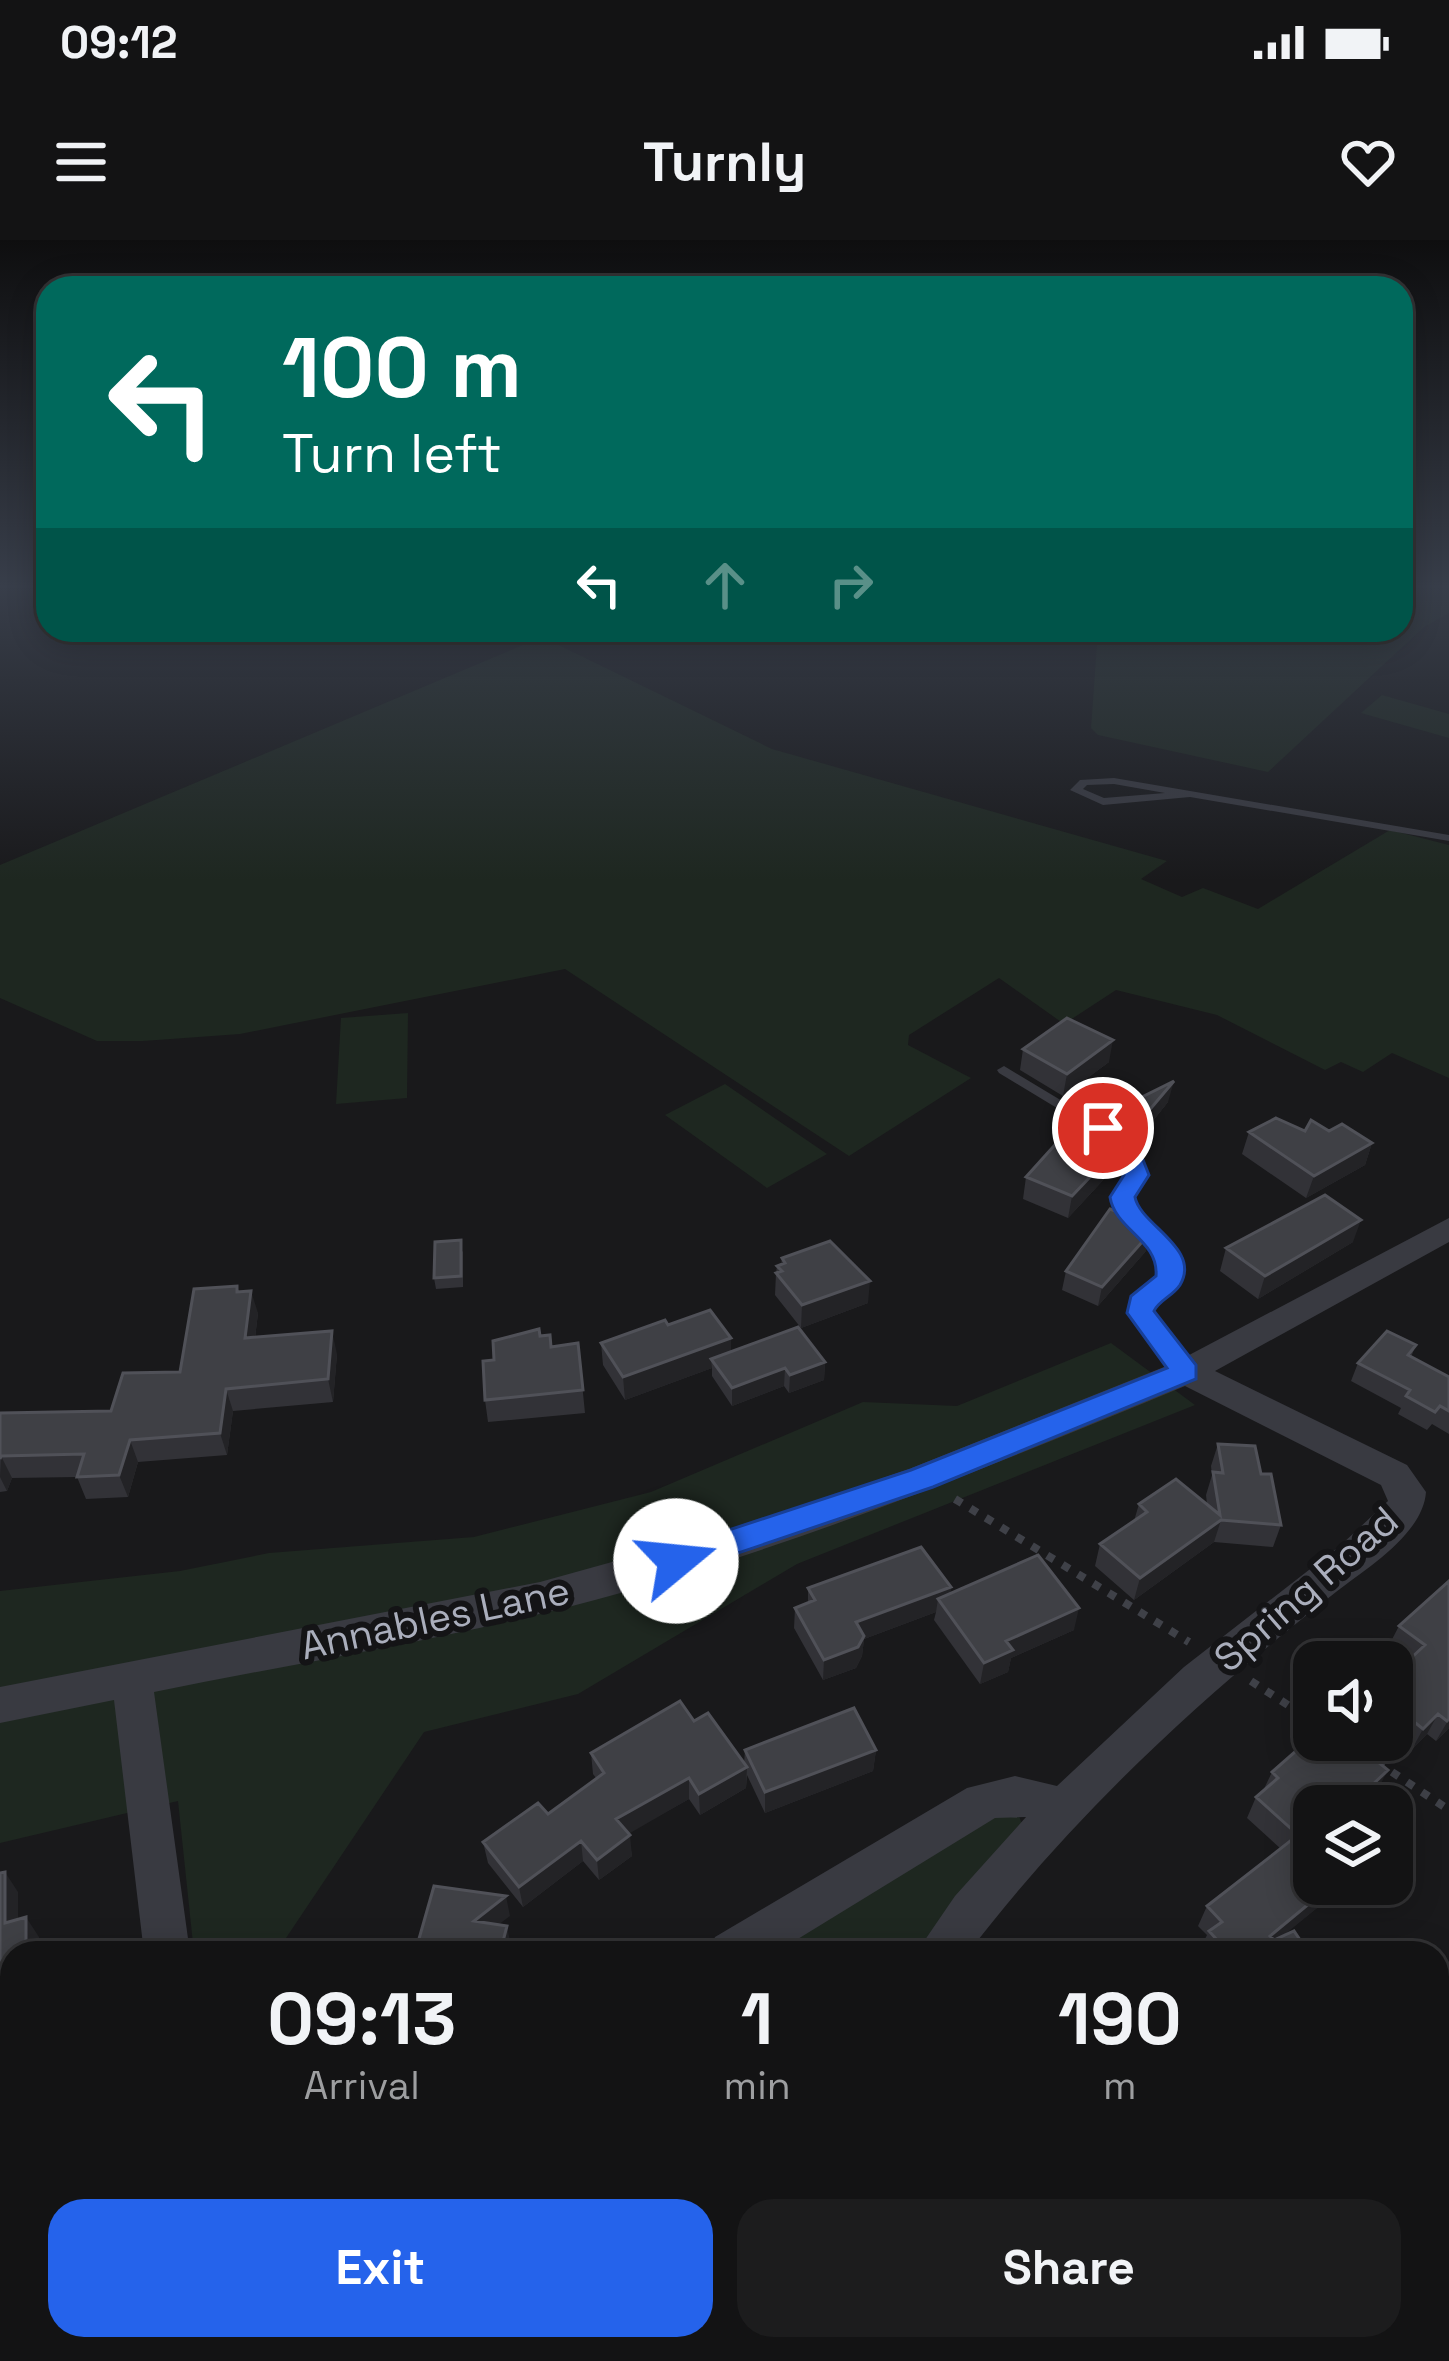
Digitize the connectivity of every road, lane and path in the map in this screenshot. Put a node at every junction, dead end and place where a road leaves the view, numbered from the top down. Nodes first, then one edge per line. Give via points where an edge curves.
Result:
1 (1190, 794) junction
2 (1449, 838) edge
3 (1004, 1070) dead end
4 (1449, 1228) edge
5 (1186, 1372) junction
6 (922, 1479) junction
7 (1220, 1661) junction
8 (132, 1681) junction
9 (0, 1705) edge
10 (1293, 1708) edge
11 (1375, 1761) edge
12 (1068, 1810) junction
13 (1449, 1810) edge
14 (165, 1941) edge
15 (752, 1941) edge
16 (948, 1941) edge

1 - 1 lane via 1117,803 1076,790 1098,781
1 - 2 lane
3 - 5 lane via 1125,1143 1136,1175 1125,1210 1170,1265 1169,1280 1140,1313
4 - 5 street, Annables Lane
5 - 6 street, Annables Lane
5 - 7 street, Spring Road via 1394,1475 1407,1492 1401,1515
6 - 7 path
6 - 8 street, Annables Lane via 540,1598
7 - 10 path
7 - 12 street, Spring Road
8 - 9 street, Annables Lane
8 - 14 street
11 - 13 path
12 - 15 street via 1028,1795 982,1802
12 - 16 street, Spring Road

